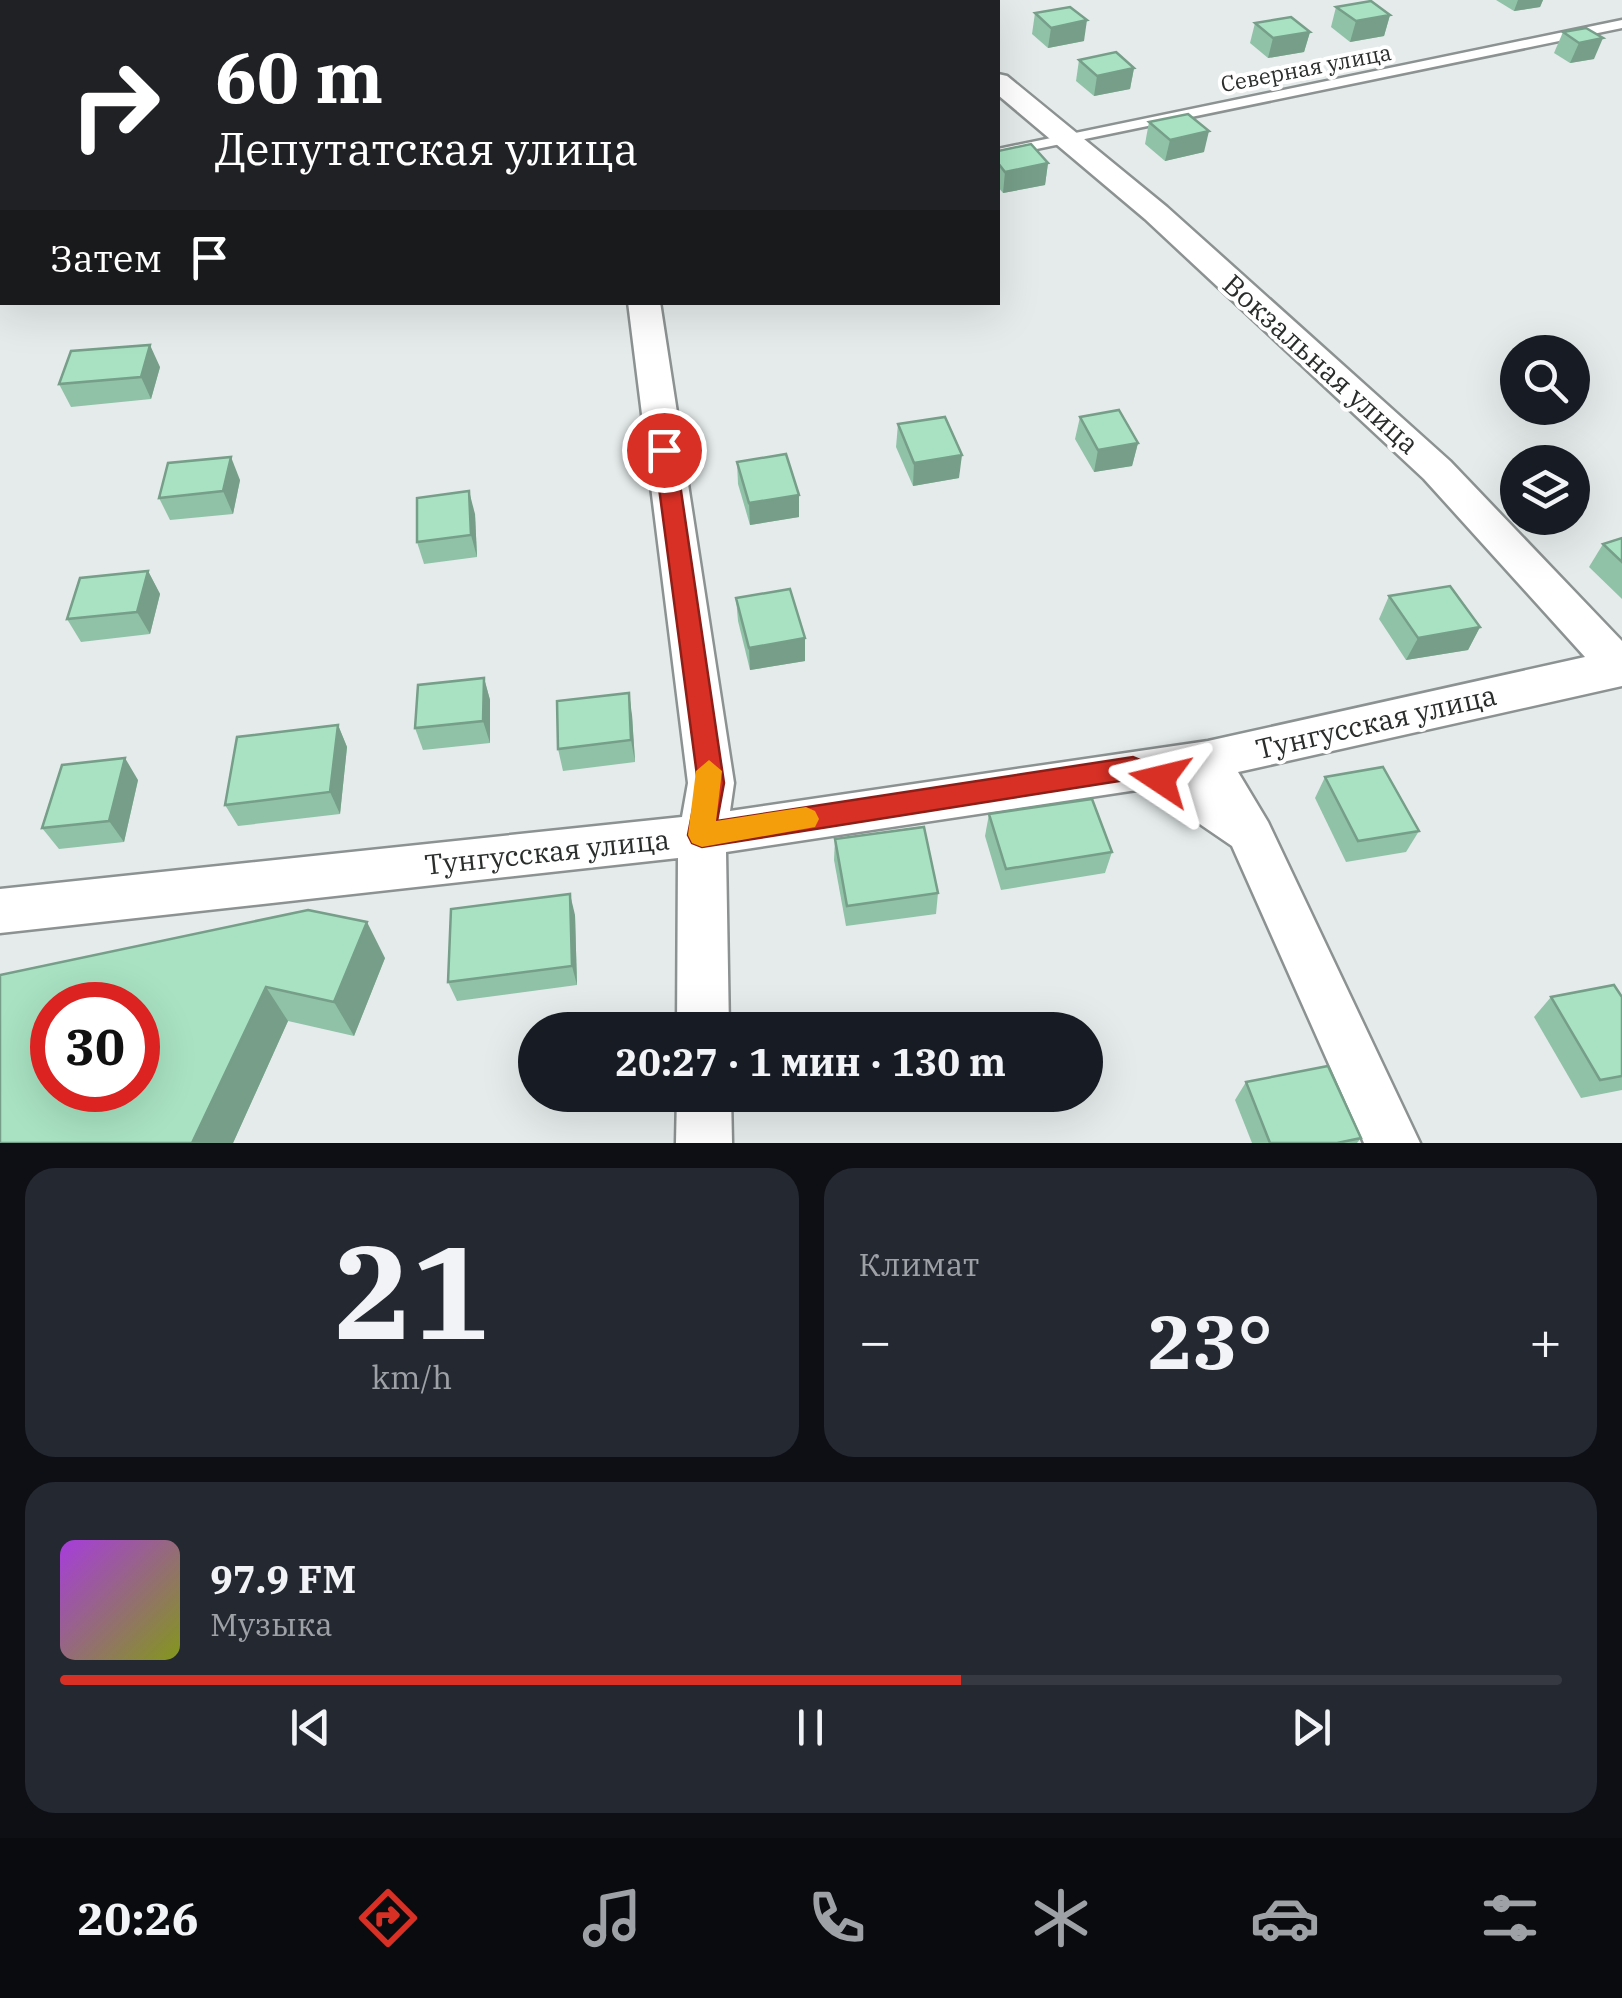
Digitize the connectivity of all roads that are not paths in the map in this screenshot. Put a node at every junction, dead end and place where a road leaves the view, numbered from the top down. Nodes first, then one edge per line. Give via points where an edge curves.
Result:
1 (1622, 24) edge
2 (1000, 84) edge
3 (1060, 138) junction
4 (1000, 153) edge
5 (644, 305) edge
6 (1621, 668) edge
7 (1208, 760) junction
8 (1133, 768) junction
9 (702, 835) junction
10 (1250, 836) junction
11 (0, 911) edge
12 (703, 1012) edge
13 (704, 1112) edge
14 (704, 1143) edge
15 (1392, 1143) edge

1 - 3 lane, Северная улица
2 - 3 street, Вокзальная улица
3 - 4 lane, Северная улица
3 - 6 street, Вокзальная улица via 1156,213 1437,470
5 - 9 street via 711,783
6 - 7 street, Тунгусская улица
7 - 8 street, Тунгусская улица
7 - 10 street
8 - 9 street, Тунгусская улица
8 - 10 street via 1188,790
9 - 11 street, Тунгусская улица
9 - 12 street
10 - 15 street
13 - 14 street

